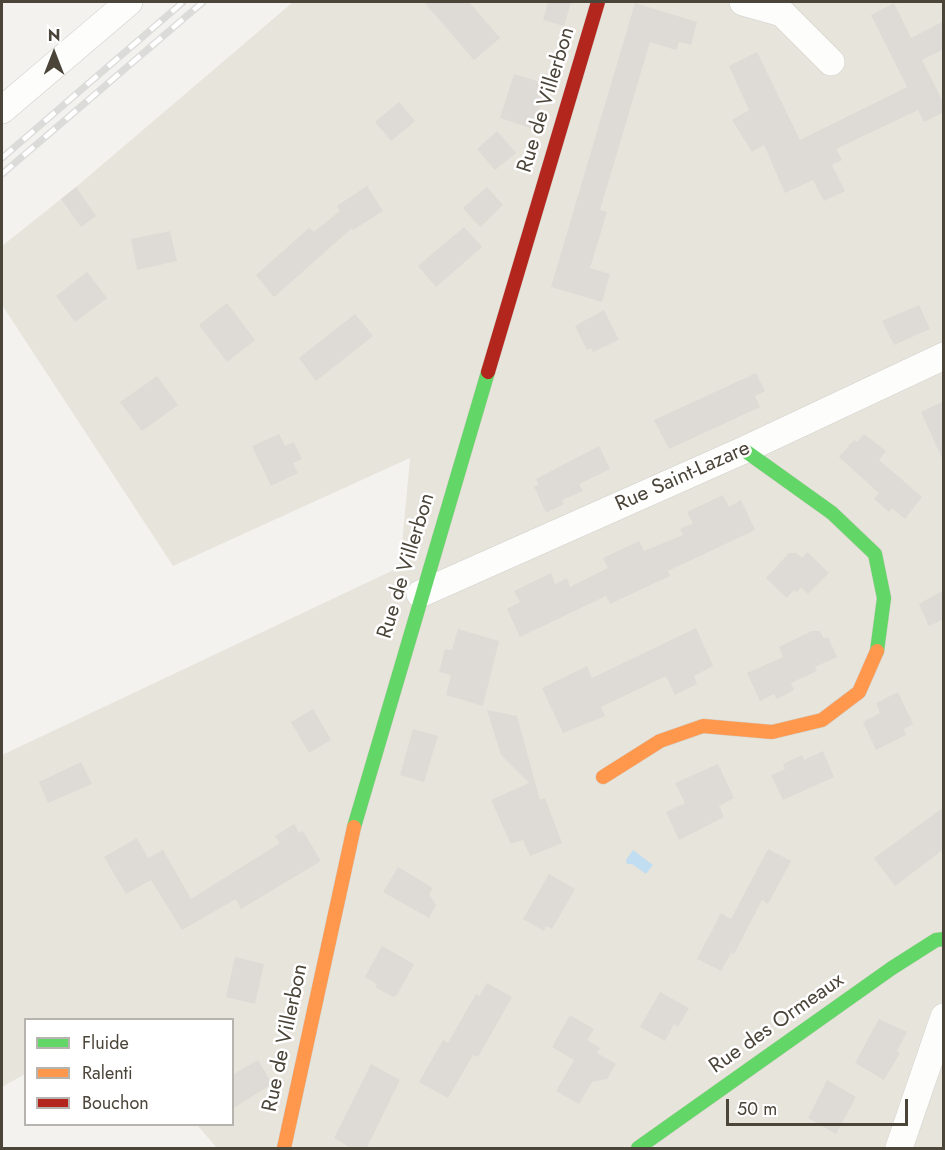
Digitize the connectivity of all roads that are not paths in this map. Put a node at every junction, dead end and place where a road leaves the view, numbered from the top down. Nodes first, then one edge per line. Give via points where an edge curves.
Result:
1 (129, 2) edge
2 (598, 2) edge
3 (743, 2) edge
4 (831, 62) dead end
5 (2, 110) edge
6 (944, 356) edge
7 (744, 450) junction
8 (420, 594) junction
9 (603, 777) dead end
10 (944, 939) edge
11 (944, 1017) edge
12 (936, 1067) edge
13 (284, 1149) edge
14 (638, 1149) edge
15 (899, 1149) edge

1 - 5 street
2 - 8 street, Rue de Villerbon
3 - 4 street via 782,13
6 - 7 street, Rue Saint-Lazare
7 - 8 street, Rue Saint-Lazare
7 - 9 street via 832,513 875,554 884,598 877,651 859,692 822,720 772,732 703,726 660,741
8 - 13 street, Rue de Villerbon via 357,813
10 - 14 street, Rue des Ormeaux via 936,940 892,968
11 - 12 street
12 - 15 street

